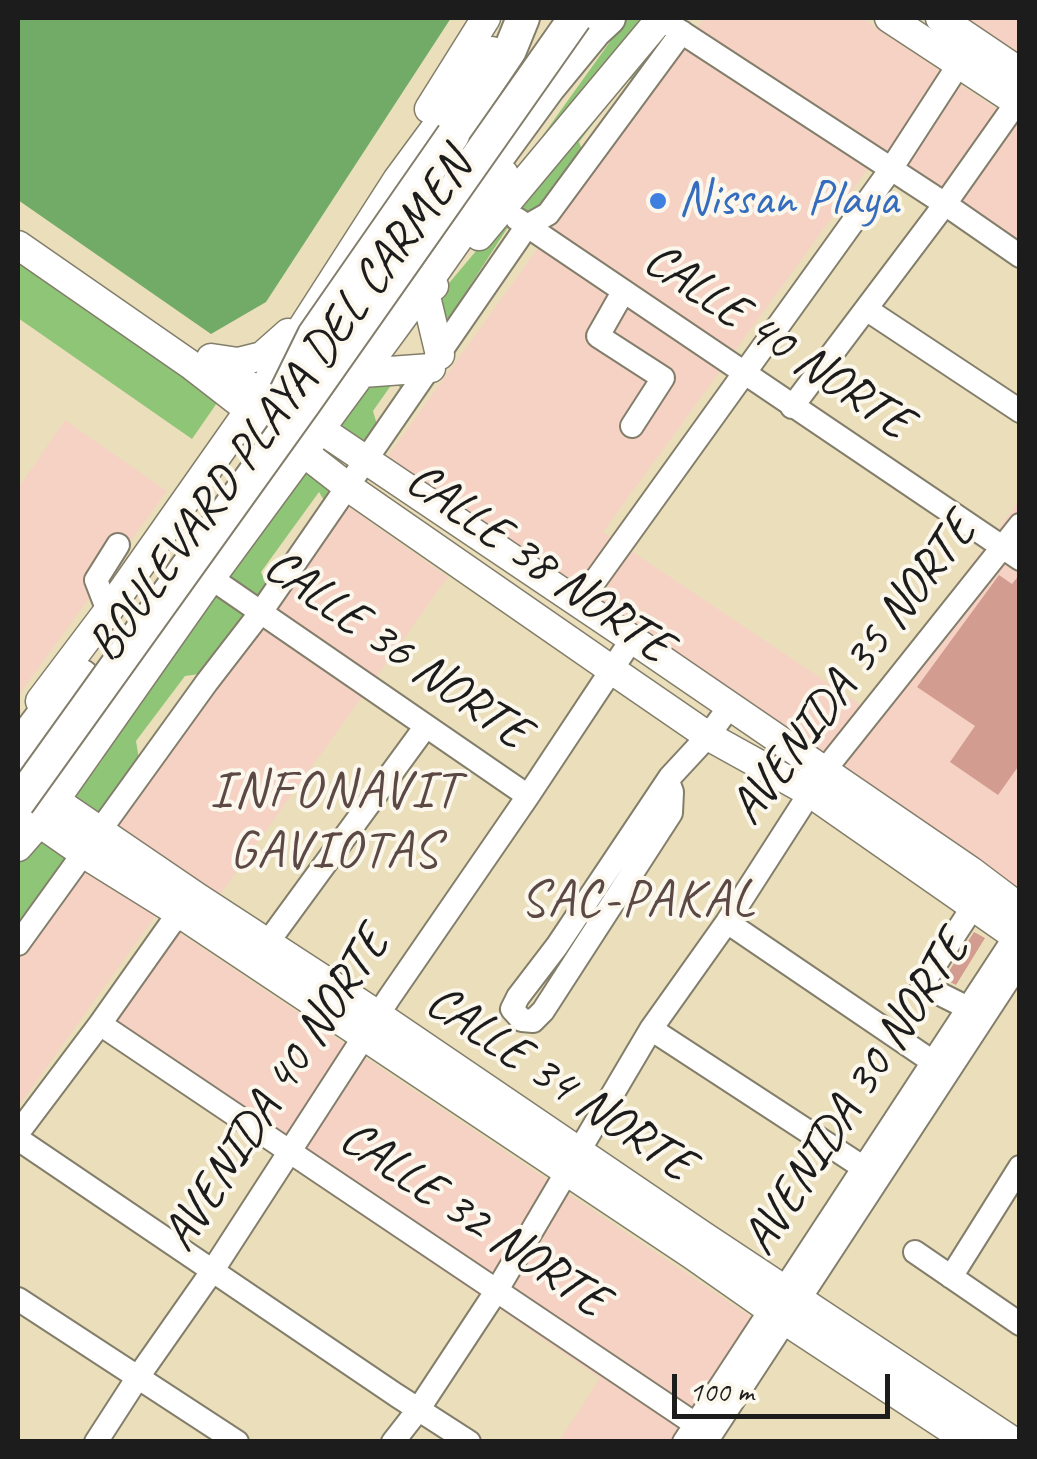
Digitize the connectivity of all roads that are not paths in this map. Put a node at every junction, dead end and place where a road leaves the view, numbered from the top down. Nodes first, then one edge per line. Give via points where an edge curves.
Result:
1 (486, 18) edge
2 (520, 18) edge
3 (553, 18) edge
4 (575, 18) edge
5 (612, 18) edge
6 (889, 18) edge
7 (940, 18) edge
8 (668, 23) edge
9 (959, 64) junction
10 (1019, 70) edge
11 (1018, 103) edge
12 (891, 169) junction
13 (397, 180) junction
14 (487, 200) junction
15 (945, 204) junction
16 (527, 226) junction
17 (18, 229) edge
18 (18, 246) edge
19 (1020, 256) edge
20 (424, 288) junction
21 (623, 292) junction
22 (866, 309) junction
23 (308, 317) junction
24 (202, 357) junction
25 (435, 362) junction
26 (362, 373) junction
27 (744, 374) junction
28 (285, 405) junction
29 (792, 407) junction
30 (1020, 411) edge
31 (632, 426) dead end
32 (303, 453) junction
33 (366, 462) junction
34 (348, 487) junction
35 (180, 507) junction
36 (1020, 525) edge
37 (118, 545) dead end
38 (237, 545) junction
39 (1011, 554) edge
40 (212, 578) junction
41 (579, 603) junction
42 (108, 610) junction
43 (261, 612) junction
44 (632, 638) junction
45 (612, 670) junction
46 (88, 687) junction
47 (730, 706) junction
48 (426, 726) junction
49 (18, 732) edge
50 (708, 736) junction
51 (18, 748) edge
52 (18, 773) edge
53 (668, 781) junction
54 (816, 782) junction
55 (528, 796) junction
56 (29, 812) edge
57 (91, 842) junction
58 (18, 846) edge
59 (189, 905) junction
60 (974, 905) junction
61 (727, 922) junction
62 (1018, 934) edge
63 (268, 942) junction
64 (18, 944) edge
65 (968, 1008) junction
66 (100, 1024) junction
67 (371, 1026) junction
68 (651, 1029) junction
69 (934, 1062) junction
70 (18, 1136) edge
71 (290, 1152) junction
72 (573, 1162) junction
73 (1020, 1167) edge
74 (864, 1168) junction
75 (914, 1252) dead end
76 (213, 1270) junction
77 (951, 1277) junction
78 (496, 1290) junction
79 (18, 1299) edge
80 (784, 1304) junction
81 (1020, 1324) edge
82 (138, 1377) junction
83 (418, 1410) junction
84 (703, 1436) edge
85 (979, 1436) edge
86 (96, 1442) edge
87 (236, 1442) edge
88 (393, 1442) edge
89 (469, 1442) edge
90 (1014, 1442) edge

1 - 13 main road via 399,160
2 - 13 main road, BOULEVARD PLAYA DEL CARMEN
2 - 28 highway, bridge via 510,50 314,335
3 - 28 highway, bridge
4 - 28 highway, bridge
5 - 14 highway via 549,88
6 - 9 main road
7 - 10 main road
8 - 12 street
8 - 14 main road, BOULEVARD PLAYA DEL CARMEN
8 - 16 street via 548,214
9 - 11 main road
9 - 12 street
10 - 11 street
11 - 15 street
12 - 15 street
12 - 27 street
13 - 23 main road, BOULEVARD PLAYA DEL CARMEN
14 - 16 street, CALLE 40 NORTE
14 - 20 main road, BOULEVARD PLAYA DEL CARMEN
14 - 28 highway via 324,389
15 - 19 street
15 - 22 street
16 - 21 street, CALLE 40 NORTE
16 - 25 street
17 - 24 main road, CALLE 38 NORTE
18 - 28 main road, CALLE 38 NORTE via 190,365
20 - 25 main road
20 - 26 main road, BOULEVARD PLAYA DEL CARMEN
21 - 27 street, CALLE 40 NORTE
21 - 31 street via 598,336 663,378
22 - 29 street
22 - 30 street
23 - 24 main road via 262,356 238,362
23 - 26 main road via 302,344 314,360
23 - 28 main road, BOULEVARD PLAYA DEL CARMEN via 297,339
24 - 28 main road, CALLE 38 NORTE
25 - 26 main road
25 - 33 street
26 - 28 main road, BOULEVARD PLAYA DEL CARMEN
27 - 29 street, CALLE 40 NORTE
27 - 41 street
28 - 32 main road, BOULEVARD PLAYA DEL CARMEN
28 - 32 main road, CALLE 38 NORTE
28 - 33 main road, CALLE 38 NORTE
28 - 35 main road, BOULEVARD PLAYA DEL CARMEN
28 - 46 highway, bridge
29 - 39 street, CALLE 40 NORTE
32 - 34 main road, CALLE 38 NORTE
32 - 38 main road, BOULEVARD PLAYA DEL CARMEN
33 - 34 street
33 - 41 main road, CALLE 38 NORTE
34 - 43 street
34 - 45 main road, CALLE 38 NORTE
35 - 38 main road via 200,496 223,501 233,512
35 - 42 main road, BOULEVARD PLAYA DEL CARMEN
36 - 39 street, AVENIDA 35 NORTE
37 - 42 street via 96,580
38 - 40 main road, BOULEVARD PLAYA DEL CARMEN
39 - 54 street, AVENIDA 35 NORTE
40 - 43 street, CALLE 36 NORTE
40 - 56 main road, BOULEVARD PLAYA DEL CARMEN
41 - 44 main road, CALLE 38 NORTE
42 - 49 main road, BOULEVARD PLAYA DEL CARMEN
43 - 48 street, CALLE 36 NORTE
43 - 57 street
44 - 45 street, AVENIDA 40 NORTE
44 - 47 main road, CALLE 38 NORTE
45 - 50 main road, CALLE 38 NORTE
45 - 55 street, AVENIDA 40 NORTE
46 - 51 highway via 46,710
46 - 52 highway
46 - 56 highway via 80,737
47 - 50 street
47 - 54 main road, CALLE 38 NORTE
48 - 55 street, CALLE 36 NORTE
48 - 63 street
50 - 53 street
50 - 54 main road, CALLE 38 NORTE
52 - 56 main road, CALLE 34 NORTE
53 - 53 street via 512,1006 522,1020 542,1011 671,813
54 - 60 main road, CALLE 38 NORTE
54 - 61 street, AVENIDA 35 NORTE
54 - 62 main road, CALLE 38 NORTE via 972,871
55 - 67 street, AVENIDA 40 NORTE
56 - 57 main road, CALLE 34 NORTE
56 - 58 main road, BOULEVARD PLAYA DEL CARMEN
57 - 59 main road, CALLE 34 NORTE
57 - 64 street
59 - 63 main road, CALLE 34 NORTE
59 - 66 street
59 - 67 main road, CALLE 34 NORTE
60 - 62 main road, CALLE 38 NORTE
60 - 65 street via 922,985
61 - 68 street, AVENIDA 35 NORTE
61 - 69 street
62 - 65 street, AVENIDA 30 NORTE
62 - 80 street, AVENIDA 30 NORTE via 927,1106
63 - 67 main road, CALLE 34 NORTE
65 - 69 street, AVENIDA 30 NORTE
66 - 70 street
66 - 71 street, CALLE 32 NORTE
67 - 71 street, AVENIDA 40 NORTE
67 - 72 main road, CALLE 34 NORTE
68 - 72 street, AVENIDA 35 NORTE
68 - 74 street
69 - 74 street, AVENIDA 30 NORTE
70 - 76 street
71 - 76 street, AVENIDA 40 NORTE
71 - 78 street, CALLE 32 NORTE
72 - 78 street, AVENIDA 35 NORTE
72 - 80 main road, CALLE 34 NORTE
73 - 77 street
74 - 80 street, AVENIDA 30 NORTE
75 - 77 street
76 - 82 street, AVENIDA 40 NORTE
76 - 83 street
77 - 81 street
78 - 83 street, AVENIDA 35 NORTE
78 - 84 street, CALLE 32 NORTE
79 - 82 street
80 - 84 street
80 - 85 main road, CALLE 34 NORTE
82 - 86 street, AVENIDA 40 NORTE
82 - 87 street
83 - 88 street, AVENIDA 35 NORTE
83 - 89 street
85 - 90 main road, CALLE 34 NORTE

